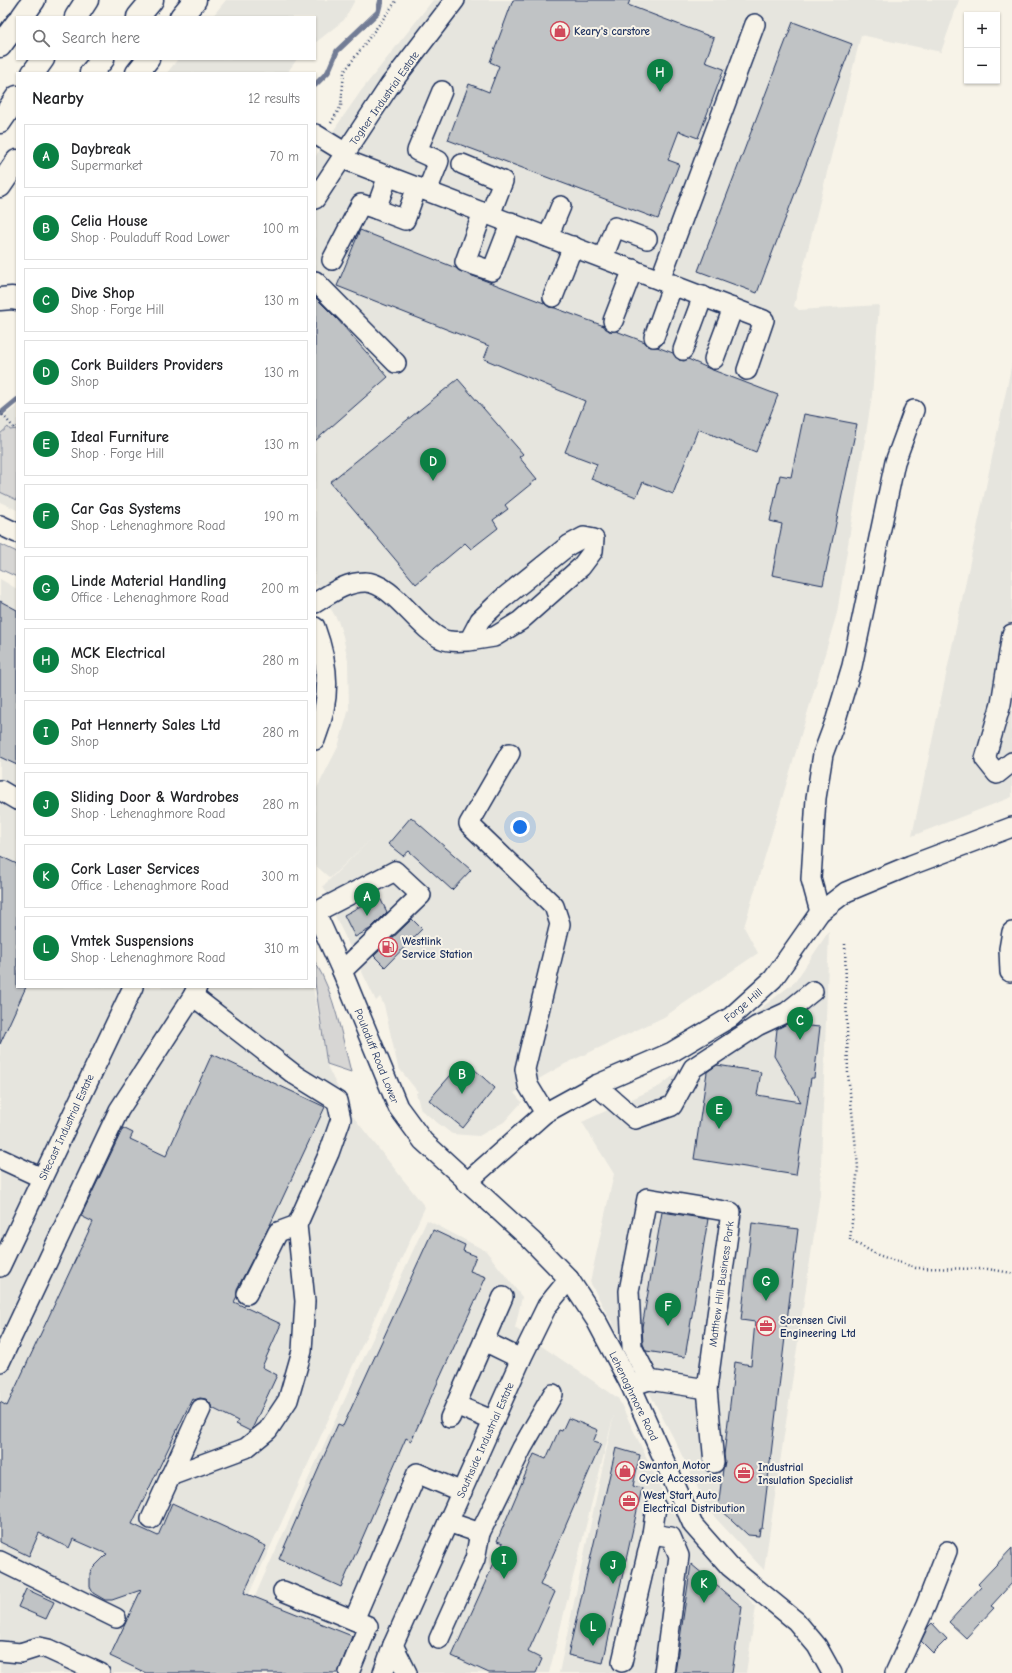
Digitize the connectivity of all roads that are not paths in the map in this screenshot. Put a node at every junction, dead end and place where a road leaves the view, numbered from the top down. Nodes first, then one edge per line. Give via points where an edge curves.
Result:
1 (34, 0) edge
2 (88, 0) edge
3 (135, 0) edge
4 (152, 0) edge
5 (195, 0) edge
6 (456, 0) edge
7 (23, 16) edge
8 (77, 16) edge
9 (124, 16) edge
10 (139, 16) edge
11 (182, 16) edge
12 (16, 24) edge
13 (755, 24) dead end
14 (0, 46) edge
15 (42, 60) edge
16 (91, 60) edge
17 (102, 60) edge
18 (147, 60) edge
19 (34, 72) edge
20 (83, 72) edge
21 (92, 72) edge
22 (138, 72) edge
23 (442, 91) dead end
24 (16, 98) edge
25 (0, 122) edge
26 (318, 136) edge
27 (344, 156) junction
28 (15, 163) edge
29 (462, 164) dead end
30 (388, 176) junction
31 (0, 186) edge
32 (422, 189) junction
33 (316, 198) edge
34 (561, 206) dead end
35 (376, 209) junction
36 (487, 213) junction
37 (511, 222) junction
38 (548, 237) junction
39 (647, 239) dead end
40 (573, 246) junction
41 (603, 258) junction
42 (332, 260) dead end
43 (633, 269) junction
44 (316, 282) edge
45 (666, 282) junction
46 (703, 296) junction
47 (553, 297) dead end
48 (0, 299) edge
49 (16, 299) edge
50 (733, 308) junction
51 (614, 321) dead end
52 (654, 337) dead end
53 (683, 350) dead end
54 (714, 359) dead end
55 (396, 363) dead end
56 (747, 370) dead end
57 (914, 410) dead end
58 (0, 525) edge
59 (16, 533) edge
60 (316, 602) edge
61 (316, 630) edge
62 (1012, 634) edge
63 (469, 641) junction
64 (316, 737) edge
65 (510, 753) dead end
66 (1012, 762) edge
67 (0, 790) edge
68 (16, 799) edge
69 (1012, 826) edge
70 (316, 910) edge
71 (820, 912) junction
72 (316, 913) edge
73 (1012, 932) edge
74 (342, 971) junction
75 (1010, 972) dead end
76 (133, 988) edge
77 (813, 991) dead end
78 (195, 992) edge
79 (596, 1085) junction
80 (545, 1113) junction
81 (1, 1159) edge
82 (42, 1178) junction
83 (466, 1182) junction
84 (297, 1225) junction
85 (2, 1255) edge
86 (568, 1279) junction
87 (247, 1294) dead end
88 (503, 1297) dead end
89 (484, 1341) junction
90 (521, 1358) junction
91 (0, 1362) edge
92 (640, 1383) junction
93 (707, 1389) junction
94 (553, 1394) dead end
95 (201, 1409) dead end
96 (494, 1421) junction
97 (714, 1463) dead end
98 (170, 1476) junction
99 (462, 1492) junction
100 (656, 1506) dead end
101 (151, 1518) dead end
102 (448, 1522) junction
103 (693, 1525) junction
104 (480, 1533) junction
105 (652, 1534) junction
106 (672, 1537) junction
107 (947, 1552) dead end
108 (0, 1561) edge
109 (283, 1591) dead end
110 (116, 1618) dead end
111 (354, 1620) junction
112 (439, 1639) dead end
113 (393, 1645) junction
114 (0, 1651) edge
115 (622, 1662) dead end
116 (100, 1673) edge
117 (349, 1673) edge
118 (383, 1673) edge
119 (407, 1673) edge
120 (664, 1673) edge
121 (832, 1673) edge
122 (895, 1673) edge

1 - 7 highway
2 - 8 highway
3 - 9 highway
4 - 10 highway
5 - 11 highway
6 - 27 street, Togher Industrial Estate via 390,85
12 - 14 highway
13 - 45 street
15 - 19 highway
16 - 20 highway
17 - 21 highway
18 - 22 highway
23 - 32 street via 417,151 439,161
24 - 25 highway
26 - 27 street
27 - 30 street
27 - 33 street, Togher Industrial Estate
28 - 31 highway
29 - 36 street via 503,182
30 - 32 street
30 - 35 street
32 - 35 street via 405,220
32 - 36 street
34 - 38 street
35 - 42 street via 360,204
36 - 37 street
36 - 37 street via 465,262 492,271
37 - 38 street
38 - 40 street
39 - 41 street via 615,227
40 - 41 street
40 - 47 street
41 - 43 street
43 - 45 street
43 - 51 street
44 - 55 street
45 - 46 street
45 - 52 street
46 - 50 street
46 - 53 street
48 - 49 highway
50 - 54 street
50 - 56 street via 764,320
57 - 71 street via 895,462 852,666 823,754 816,798 810,879
58 - 59 street
60 - 63 street via 346,586 374,582 434,634 453,642
61 - 64 street via 325,660 327,684 326,704
62 - 66 street via 1001,704 985,758 998,774
63 - 63 street via 480,620 502,599 569,545 584,537 594,539 593,551 581,567 520,621 494,637
65 - 80 street via 469,824 554,906 560,924 525,1069 528,1085
67 - 68 street
69 - 71 street, Forge Hill via 846,892
70 - 74 street via 394,871 421,895
71 - 79 street, Forge Hill via 773,979 732,1017 672,1052
72 - 74 street, Pouladuff Road Lower
73 - 75 street via 1009,949
74 - 83 street, Pouladuff Road Lower via 398,1107 423,1141
76 - 82 street, Sitecast Industrial Estate
77 - 79 street via 787,1012 757,1026 693,1068 672,1106 635,1119
78 - 84 street via 295,1075 337,1101 341,1118 329,1153
78 - 91 street via 119,1110
79 - 80 street, Forge Hill
80 - 83 street, Forge Hill
81 - 82 street
82 - 85 street, Sitecast Industrial Estate
83 - 86 street, Lehenaghmore Road via 531,1240
84 - 87 street via 278,1232
84 - 98 street via 306,1300 302,1351 288,1400 268,1430 246,1448
86 - 90 street, Southside Industrial Estate via 547,1306
86 - 92 street, Lehenaghmore Road
88 - 89 street
89 - 90 street
89 - 96 street via 453,1412
90 - 96 street, Southside Industrial Estate
92 - 93 street
92 - 93 street, Matthew Hill Business Park via 632,1347 629,1291 647,1198 731,1212
92 - 103 street, Lehenaghmore Road
93 - 97 street, Matthew Hill Business Park
94 - 104 street via 522,1448
95 - 98 street
96 - 99 street, Southside Industrial Estate
98 - 101 street
99 - 102 street, Southside Industrial Estate
99 - 111 street via 417,1473
100 - 105 street
102 - 104 street
102 - 113 street, Southside Industrial Estate
103 - 106 street
103 - 121 street, Lehenaghmore Road via 730,1567 796,1621 817,1646
104 - 112 street via 476,1559
105 - 106 street
105 - 115 street
106 - 120 street via 679,1556
107 - 122 street
108 - 110 street
109 - 111 street
111 - 117 street via 368,1626
113 - 118 street, Southside Industrial Estate
113 - 119 street
114 - 116 street via 20,1653 39,1647

